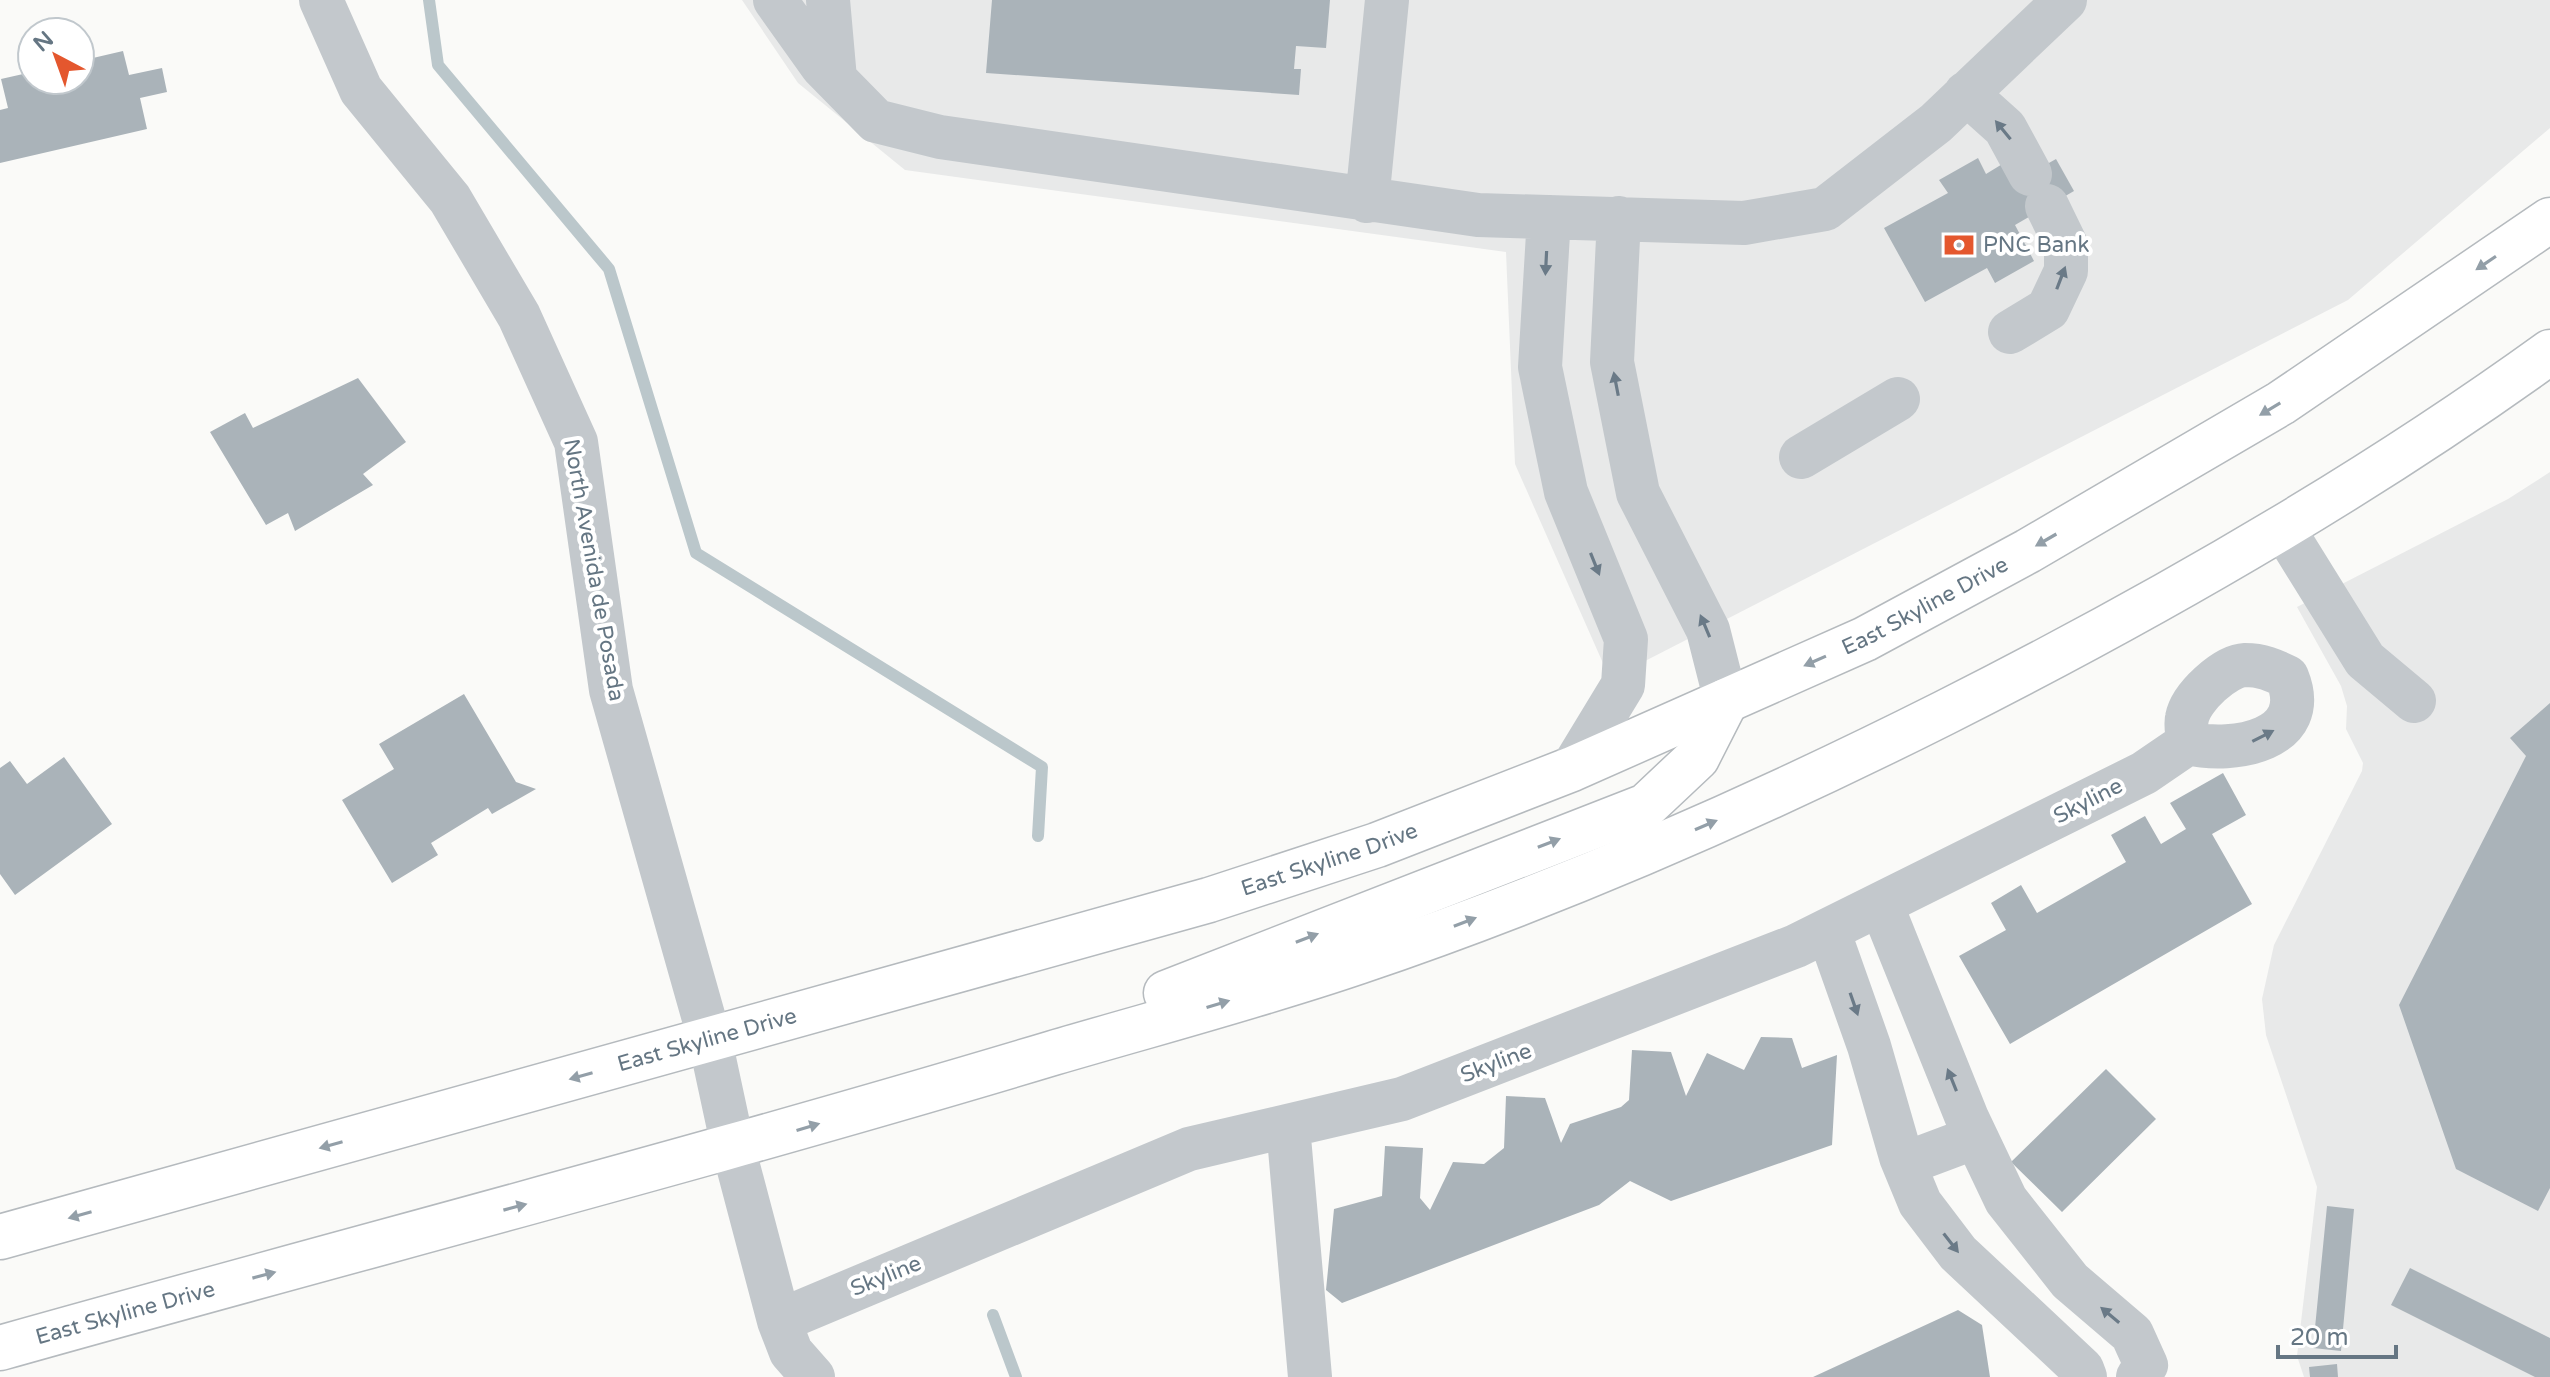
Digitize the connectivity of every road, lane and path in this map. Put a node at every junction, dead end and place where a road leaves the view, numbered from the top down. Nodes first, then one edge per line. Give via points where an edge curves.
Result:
1 (321, 0) edge
2 (775, 0) edge
3 (828, 0) edge
4 (1387, 0) edge
5 (2065, 0) edge
6 (835, 79) junction
7 (1966, 93) junction
8 (1367, 201) junction
9 (1549, 217) junction
10 (1619, 218) junction
11 (2550, 220) edge
12 (2010, 332) dead end
13 (2550, 352) edge
14 (1898, 399) dead end
15 (1801, 457) dead end
16 (2283, 528) junction
17 (1726, 701) junction
18 (2414, 701) dead end
19 (2188, 743) dead end
20 (1572, 769) junction
21 (1881, 904) junction
22 (1828, 930) junction
23 (710, 1040) junction
24 (1004, 1068) junction
25 (1288, 1126) junction
26 (1976, 1137) junction
27 (733, 1147) junction
28 (1904, 1164) junction
29 (0, 1237) edge
30 (0, 1348) edge
31 (793, 1357) edge
32 (1310, 1377) edge
33 (2085, 1377) edge
34 (2138, 1377) edge

1 - 23 street, North Avenida de Posada via 361,90 450,199 519,316 576,442 611,690
2 - 6 street
3 - 6 street
4 - 8 street
5 - 7 street
6 - 8 street via 876,121 940,137
7 - 10 street via 1936,123 1825,209 1744,223
12 -> 7 street via 2048,309 2066,271 2066,245 2005,128
8 - 9 street via 1478,215
9 - 10 street
9 -> 20 street via 1540,367 1566,492 1626,639 1623,685
17 -> 10 street via 1708,630 1638,493 1612,362
11 -> 17 main road, East Skyline Drive via 2281,403 2028,551 1865,639
13 - 16 main road, East Skyline Drive via 2465,413
14 - 15 street
16 - 18 street via 2365,660
24 -> 16 main road, East Skyline Drive via 1357,963 1553,889 1792,789 2040,664
17 - 20 main road, East Skyline Drive
24 -> 17 main road via 1173,990 1646,806 1697,758
19 - 21 street, Skyline via 2144,773
20 - 23 main road, East Skyline Drive via 1377,845 1209,900
21 - 22 street, Skyline
26 -> 21 street
22 - 25 street, Skyline via 1402,1099
22 -> 28 street
23 - 27 street, North Avenida de Posada
23 -> 29 main road, East Skyline Drive
27 -> 24 main road, East Skyline Drive
25 - 31 street, Skyline via 1189,1149
25 - 32 street
26 - 28 street
34 -> 26 street via 2146,1365 2132,1334 2070,1281 2024,1224 2006,1200
30 -> 27 main road, East Skyline Drive
27 - 31 street, North Avenida de Posada
28 -> 33 street via 1920,1203 1958,1253

